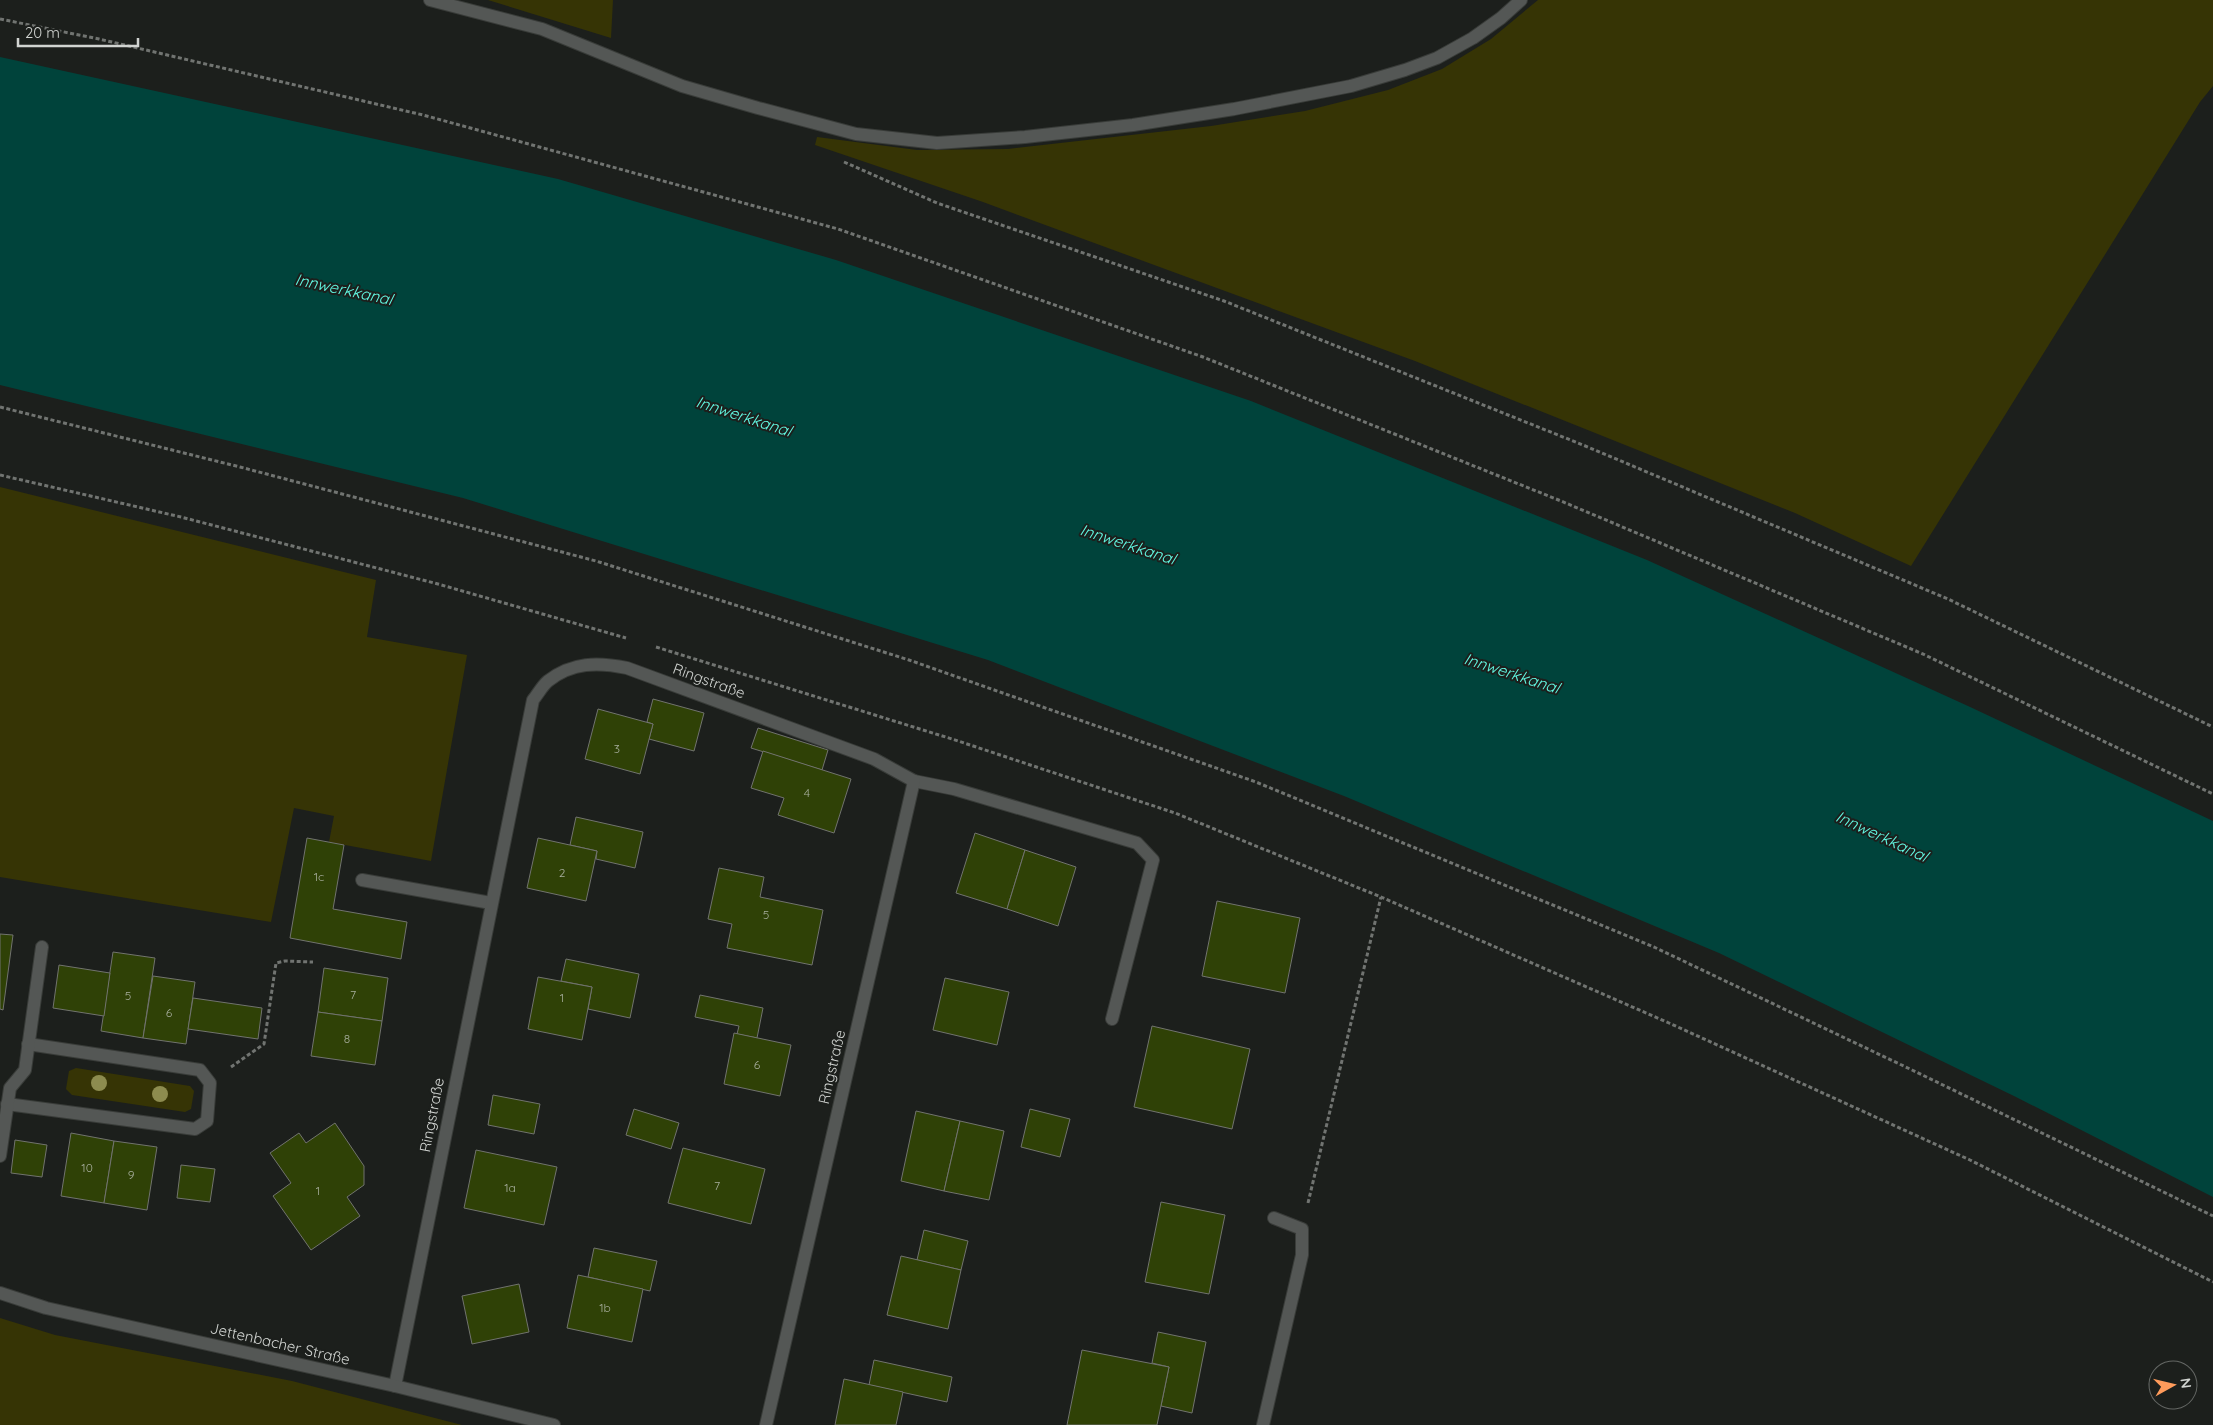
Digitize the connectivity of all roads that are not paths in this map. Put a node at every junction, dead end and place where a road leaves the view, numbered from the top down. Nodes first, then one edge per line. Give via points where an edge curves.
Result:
1 (430, 0) edge
2 (1521, 0) edge
3 (914, 781) junction
4 (362, 880) dead end
5 (491, 903) junction
6 (42, 947) dead end
7 (1112, 1019) dead end
8 (28, 1044) junction
9 (7, 1104) junction
10 (0, 1156) edge
11 (1274, 1218) dead end
12 (0, 1293) edge
13 (395, 1386) junction
14 (554, 1425) edge
15 (766, 1425) edge
16 (1263, 1425) edge

1 - 2 street via 542,29 682,86 758,108 856,134 938,143 1133,125 1234,110 1351,86 1437,58 1473,38
3 - 5 street, Ringstraße via 874,759 627,668 601,663 572,668 547,682 533,700
3 - 7 street via 954,789 1137,844 1153,860
3 - 15 street, Ringstraße
4 - 5 street
5 - 13 street, Ringstraße
6 - 8 street
8 - 9 street via 25,1070 10,1088
8 - 9 street via 200,1070 210,1082 207,1121 195,1129
9 - 10 street
11 - 16 street via 1302,1229 1302,1255
12 - 13 street, Jettenbacher Straße via 46,1308
13 - 14 street, Jettenbacher Straße

